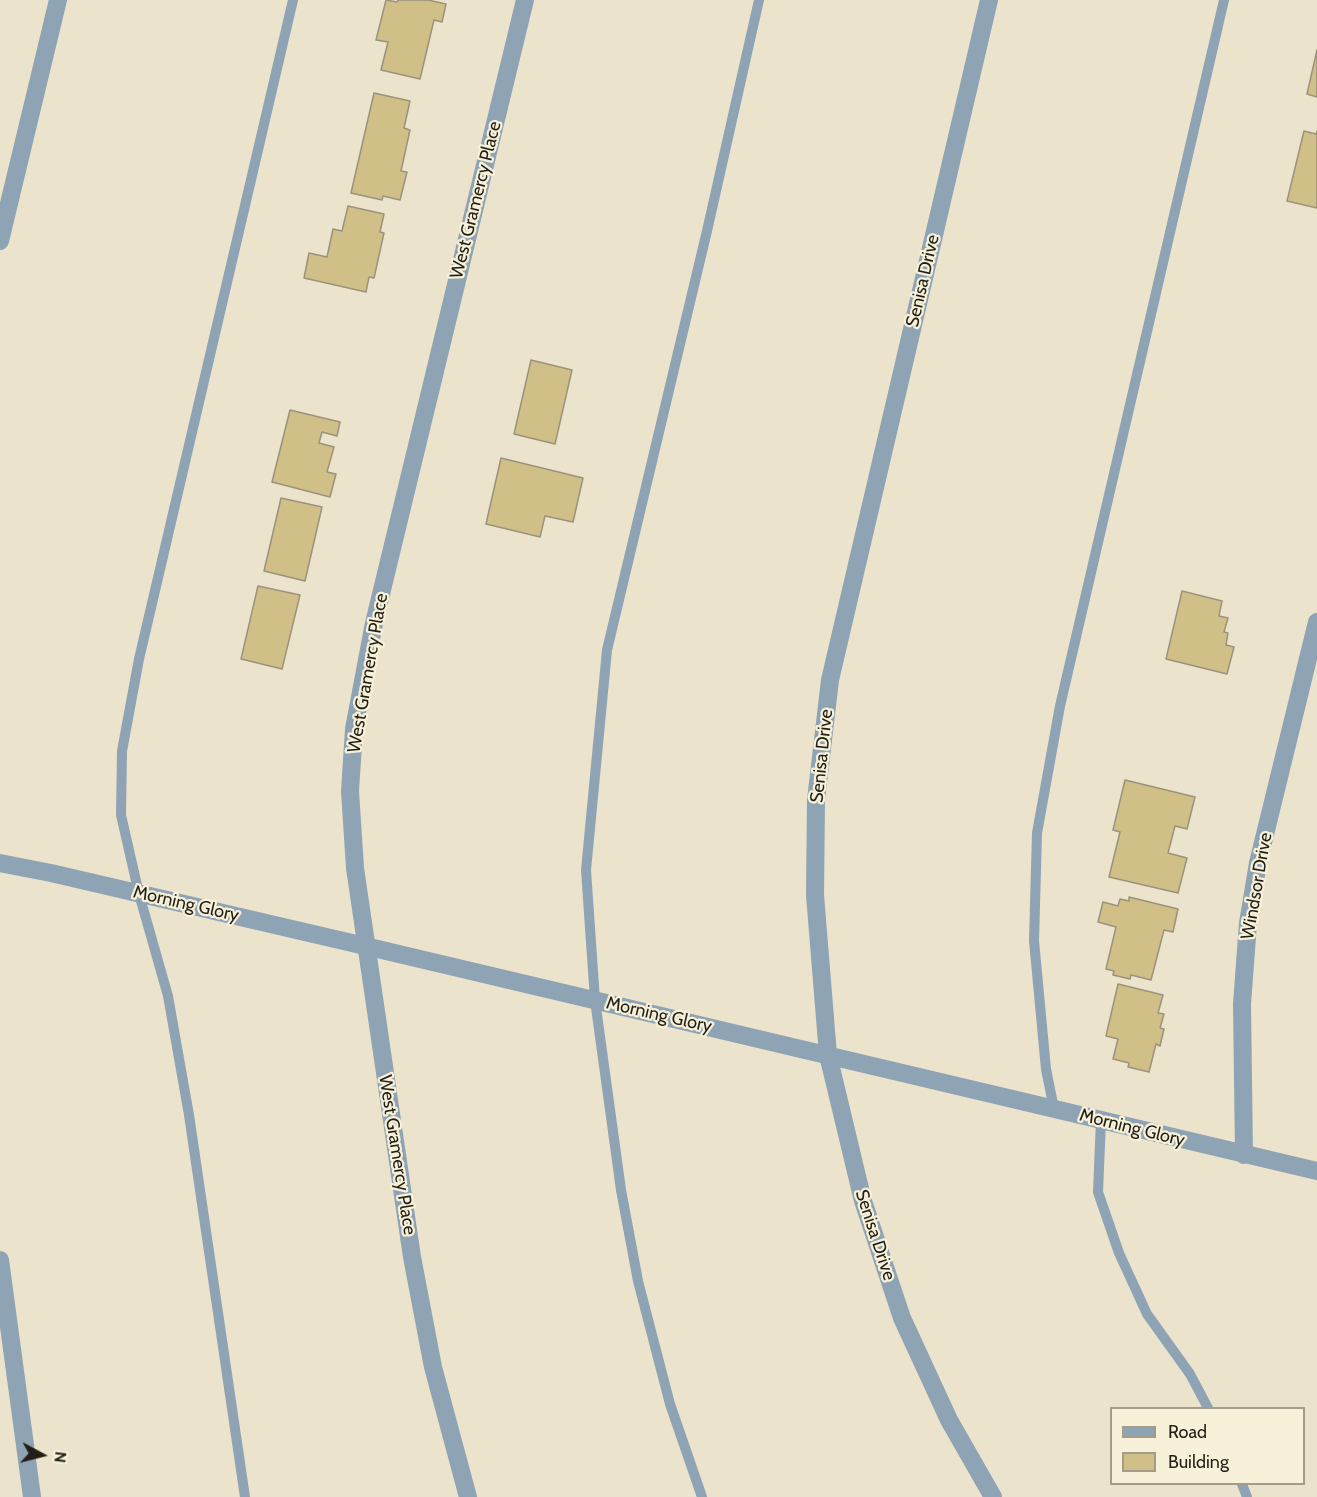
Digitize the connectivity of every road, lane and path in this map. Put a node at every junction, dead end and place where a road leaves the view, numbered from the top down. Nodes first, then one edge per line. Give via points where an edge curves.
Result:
1 (58, 0) edge
2 (294, 0) edge
3 (525, 0) edge
4 (759, 0) edge
5 (989, 0) edge
6 (1224, 0) edge
7 (0, 241) edge
8 (1317, 622) edge
9 (0, 863) edge
10 (140, 894) junction
11 (365, 946) junction
12 (596, 1000) junction
13 (828, 1055) junction
14 (1054, 1109) junction
15 (1101, 1120) junction
16 (1244, 1155) junction
17 (1317, 1171) edge
18 (0, 1260) edge
19 (1207, 1407) edge
20 (32, 1497) edge
21 (245, 1497) edge
22 (468, 1497) edge
23 (702, 1497) edge
24 (993, 1497) edge

1 - 7 street
2 - 10 lane via 122,751 121,815
3 - 11 street, West Gramercy Place via 374,623 354,729 350,791
4 - 12 lane via 607,650 586,870
5 - 13 street, Senisa Drive via 830,680 816,800 815,895
6 - 14 lane via 1060,706 1037,833 1034,941 1046,1069
8 - 16 street, Windsor Drive via 1258,863 1248,923 1242,1004
9 - 10 street, Morning Glory
10 - 11 street, Morning Glory
10 - 21 lane via 168,996 187,1104
11 - 12 street, Morning Glory
11 - 22 street, West Gramercy Place via 412,1257 433,1367
12 - 13 street, Morning Glory
12 - 23 lane via 621,1190 638,1281 670,1404
13 - 14 street, Morning Glory
13 - 24 street, Senisa Drive via 863,1202 902,1318 950,1420
14 - 15 street, Morning Glory
15 - 16 street, Morning Glory
15 - 19 lane via 1098,1192 1119,1253 1147,1314 1190,1374
16 - 17 street, Morning Glory
18 - 20 street

